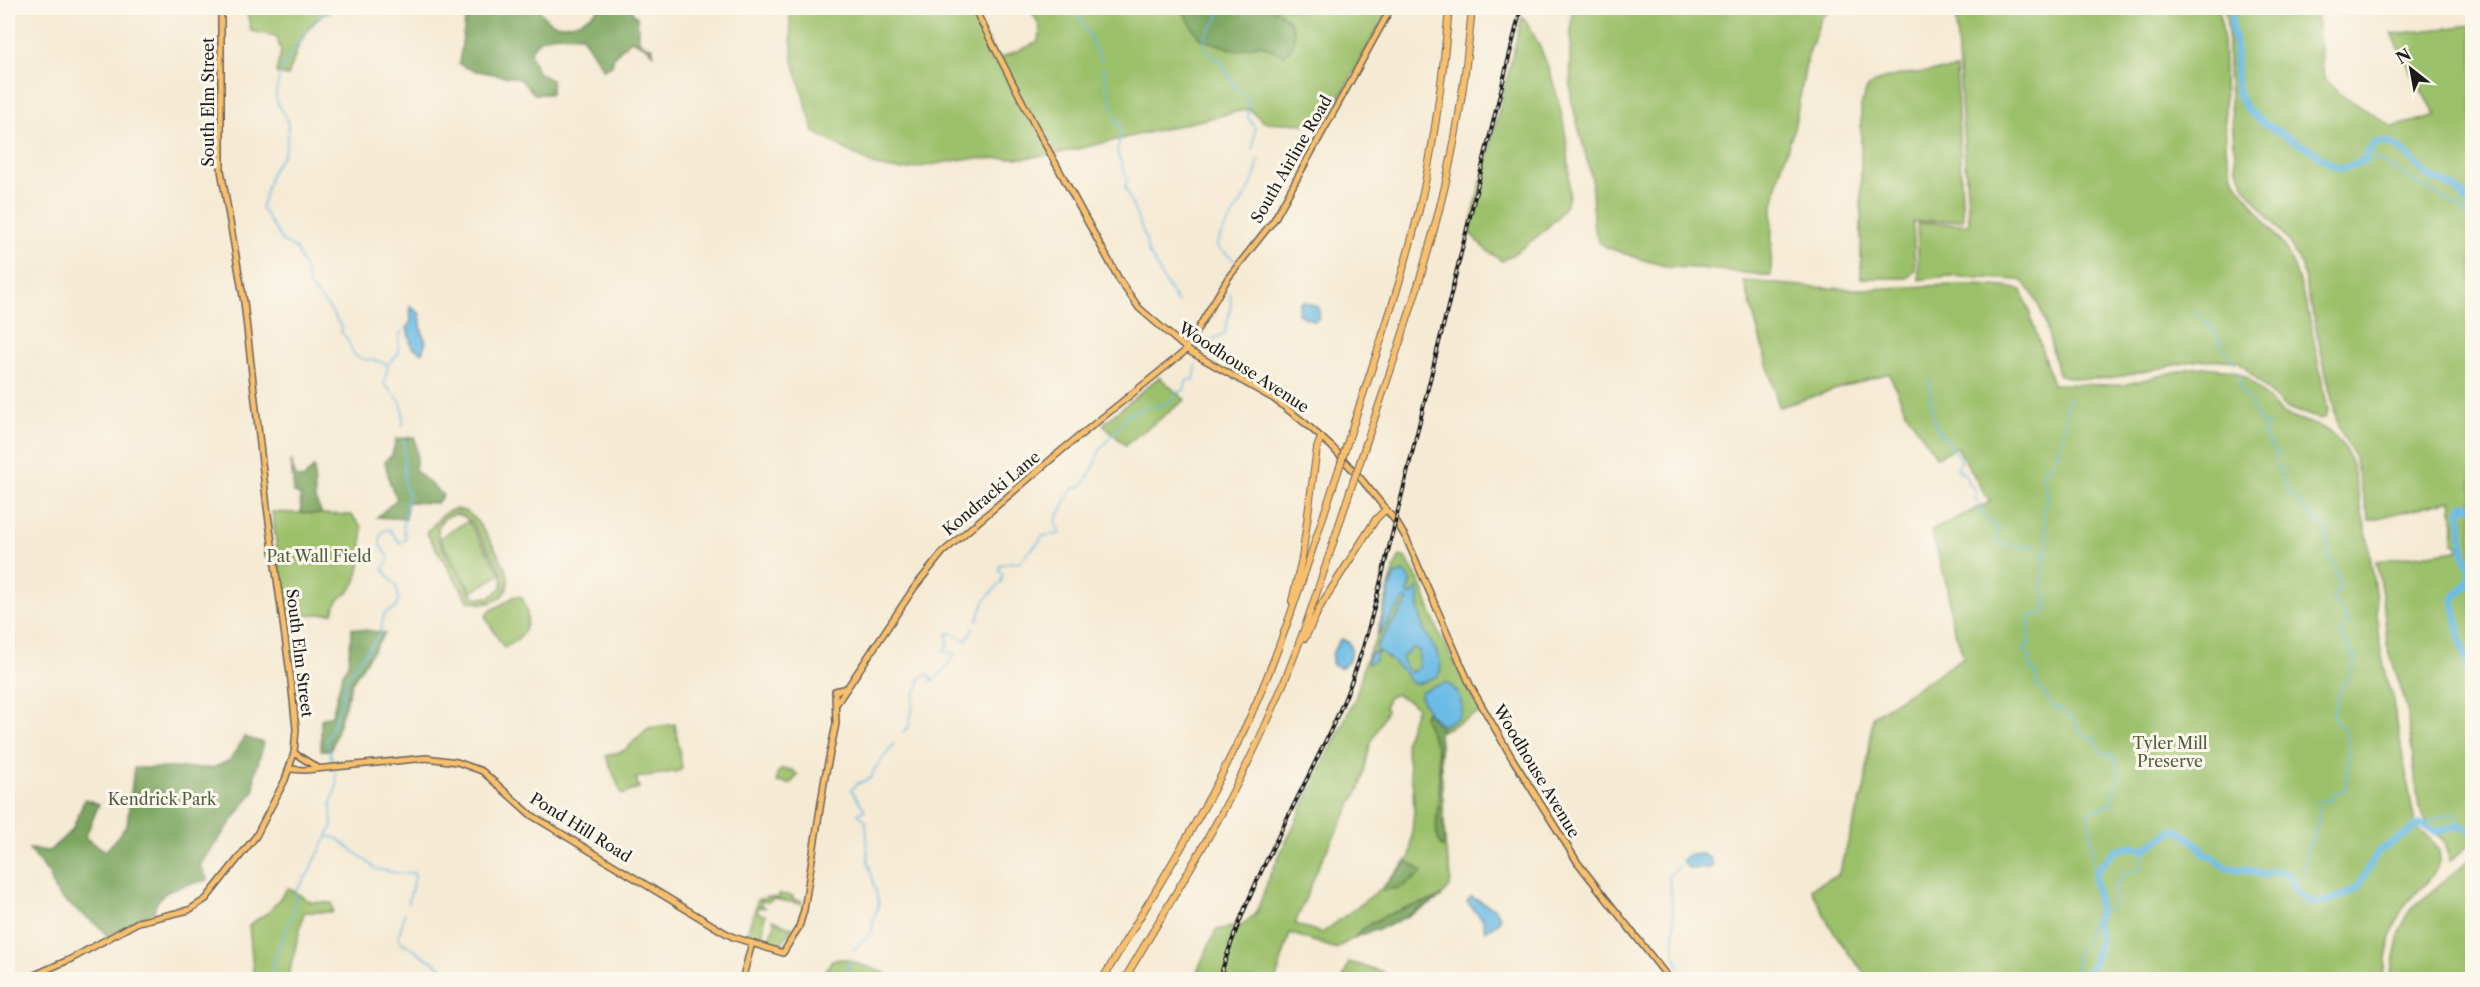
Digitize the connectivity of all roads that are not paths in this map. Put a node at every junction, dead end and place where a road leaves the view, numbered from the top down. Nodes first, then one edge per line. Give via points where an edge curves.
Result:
1 (221, 8) edge
2 (974, 8) edge
3 (1392, 8) edge
4 (1449, 8) edge
5 (1472, 8) edge
6 (1186, 349) junction
7 (1321, 437) junction
8 (1386, 509) junction
9 (1293, 608) junction
10 (1299, 646) junction
11 (847, 688) junction
12 (837, 703) junction
13 (294, 753) junction
14 (318, 768) junction
15 (289, 769) junction
16 (752, 943) junction
17 (783, 953) joint
18 (23, 980) edge
19 (742, 980) edge
20 (1102, 980) edge
21 (1124, 980) edge
22 (1670, 980) edge

1 - 13 main road, South Elm Street via 221,170 244,302 291,681
2 - 6 main road, Woodhouse Avenue via 1120,280 1144,314
3 - 6 main road, South Airline Road via 1276,216 1228,278
4 - 9 highway, bridge via 1437,115 1419,208 1395,298
5 - 10 highway, bridge via 1461,107 1440,206 1420,279
6 - 7 main road, Woodhouse Avenue via 1274,399
6 - 11 main road, Kondracki Lane via 947,548 914,588
7 - 8 main road, Woodhouse Avenue
7 - 9 highway
8 - 10 highway via 1327,596
8 - 22 main road, Woodhouse Avenue via 1404,533 1471,687 1519,770 1578,863
9 - 20 highway via 1262,690 1219,779
10 - 21 highway via 1230,799
11 - 12 main road, Kondracki Lane
11 - 12 main road via 836,691
12 - 17 main road, Kondracki Lane via 804,910
13 - 14 main road
13 - 15 main road, South Elm Street
14 - 15 main road, Pond Hill Road
14 - 16 main road, Pond Hill Road via 434,758 478,769 531,814 722,931
15 - 18 main road, South Elm Street via 249,846 200,904 184,912 138,922
16 - 17 main road, Pond Hill Road
16 - 19 main road

